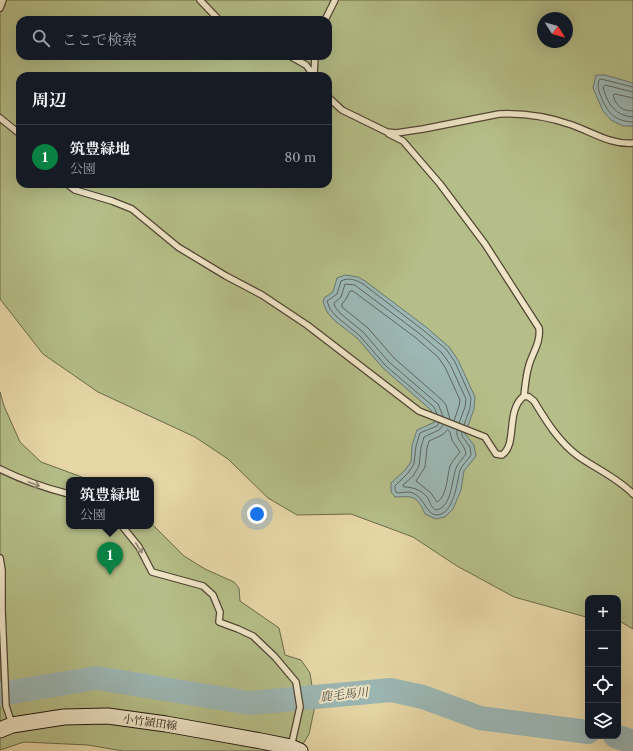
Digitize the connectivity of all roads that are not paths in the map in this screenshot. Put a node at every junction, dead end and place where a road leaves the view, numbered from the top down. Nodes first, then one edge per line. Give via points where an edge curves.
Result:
1 (2, 0) edge
2 (200, 0) edge
3 (335, 0) edge
4 (0, 8) edge
5 (215, 16) edge
6 (327, 16) edge
7 (297, 60) edge
8 (315, 60) edge
9 (312, 72) edge
10 (314, 72) edge
11 (332, 101) edge
12 (0, 118) edge
13 (16, 131) edge
14 (387, 132) junction
15 (633, 143) edge
16 (72, 188) edge
17 (524, 396) junction
18 (0, 469) edge
19 (66, 493) edge
20 (633, 494) edge
21 (125, 529) edge
22 (0, 558) edge
23 (6, 727) edge
24 (295, 749) edge

1 - 4 lane
2 - 5 lane
3 - 6 lane
7 - 9 lane
8 - 10 lane
11 - 14 lane via 342,110
12 - 13 lane
14 - 15 lane via 423,129 512,113 548,118 593,132 610,141
14 - 17 lane via 403,141 440,184 485,244 539,328 540,335 529,364
16 - 17 lane via 132,209 178,247 262,295 307,326 419,411 485,437 496,454 502,455 507,451 515,407
17 - 20 lane via 534,401 561,441
18 -> 19 lane via 19,479
21 -> 24 lane via 140,547 152,572 203,586 213,595 220,612 219,622 253,636 296,682 300,707
22 - 23 lane
23 - 24 main road, 小竹頴田線 via 64,717 108,716 174,725

